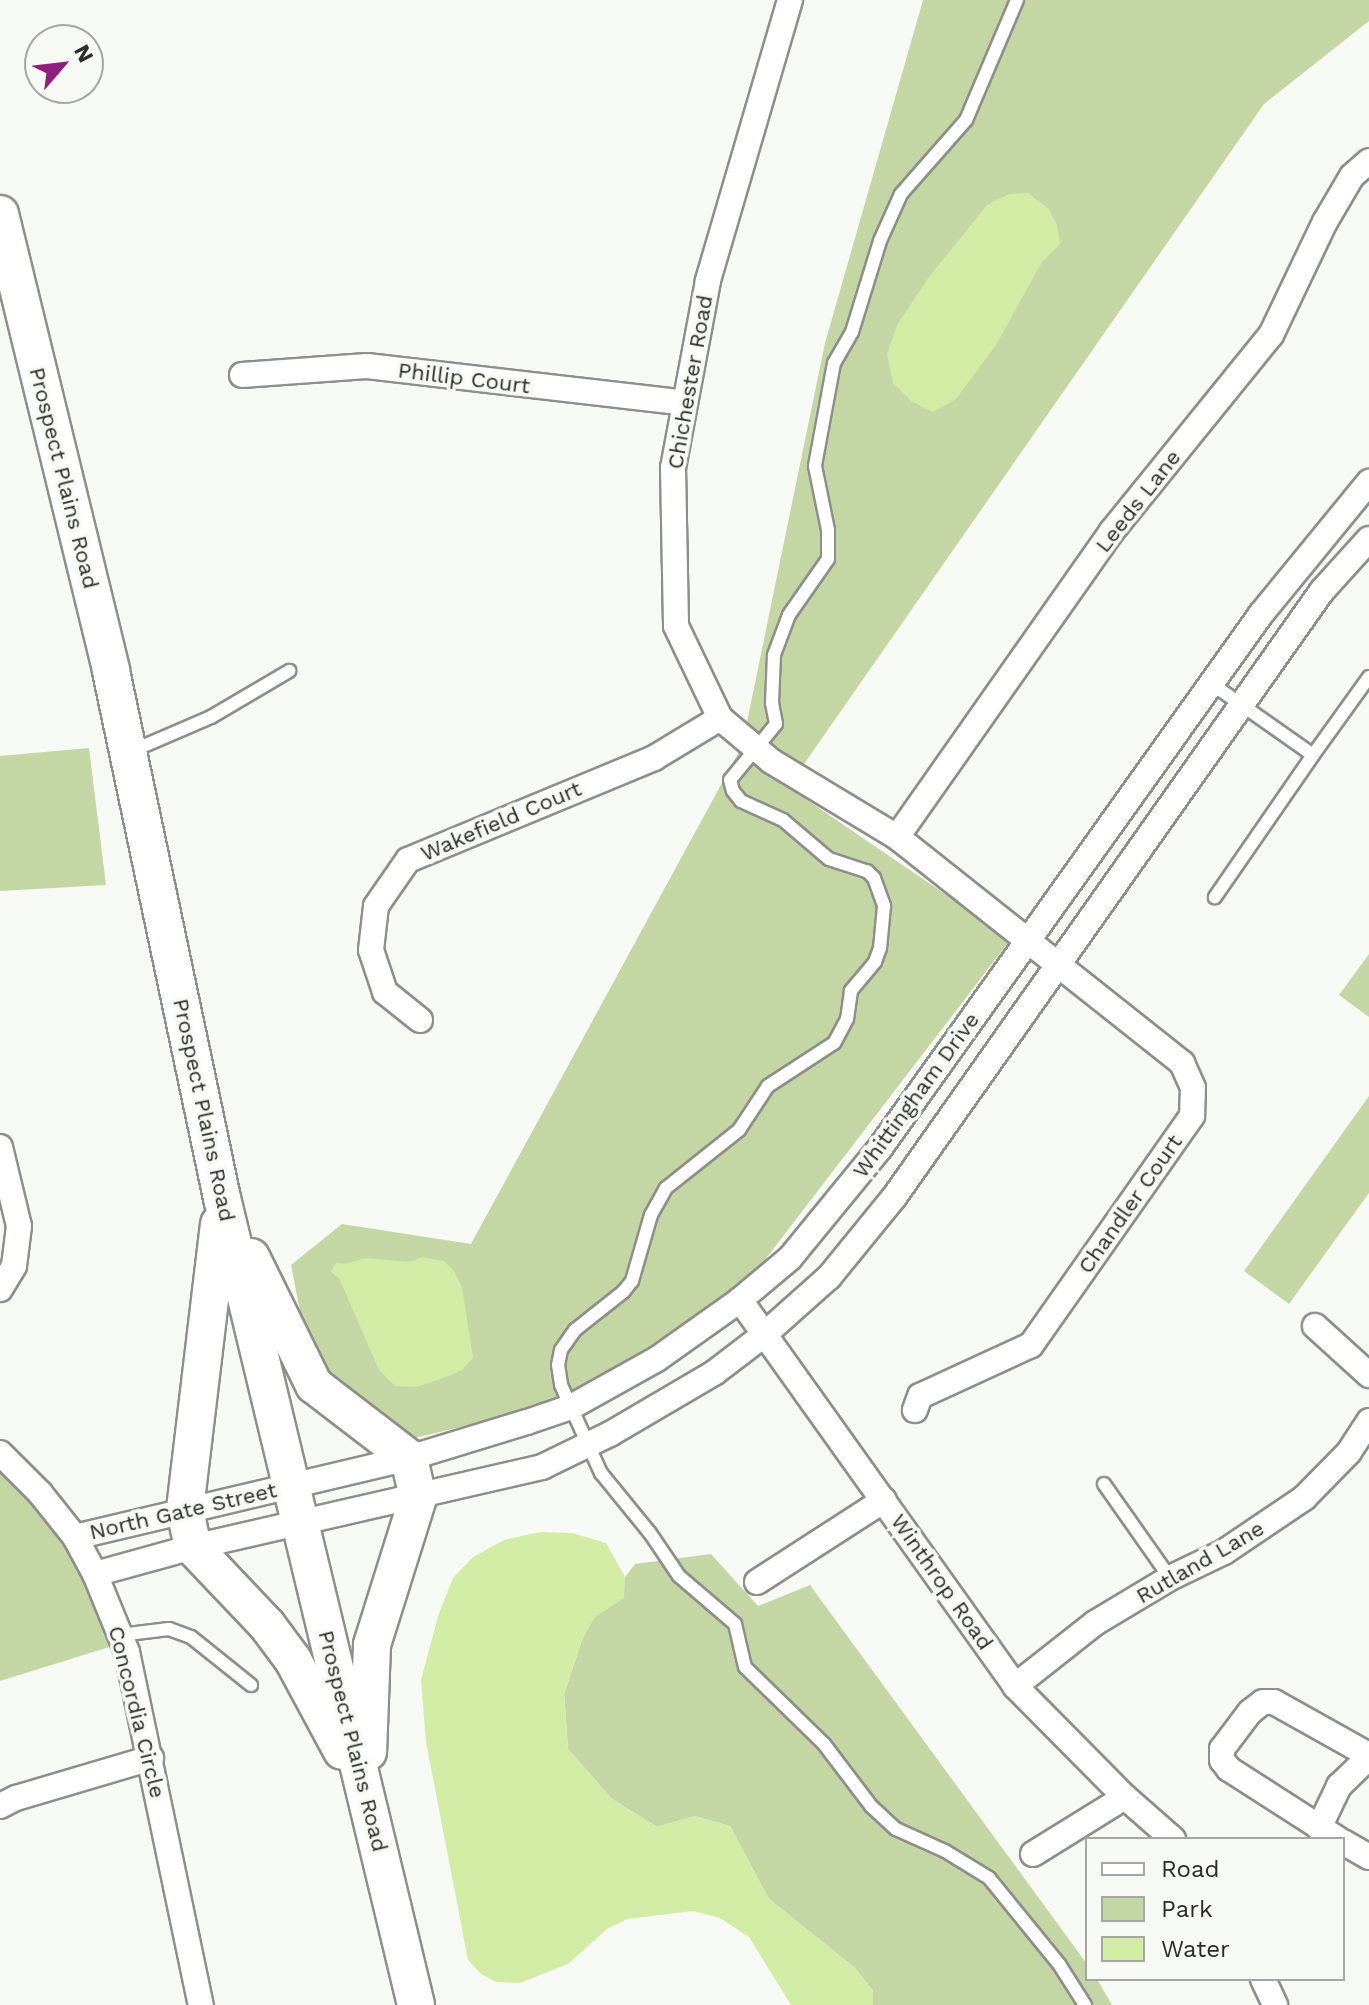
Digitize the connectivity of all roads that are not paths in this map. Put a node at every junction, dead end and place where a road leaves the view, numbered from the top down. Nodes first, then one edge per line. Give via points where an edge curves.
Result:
1 (790, 0) edge
2 (1017, 0) edge
3 (1369, 161) edge
4 (0, 214) edge
5 (242, 375) dead end
6 (685, 403) junction
7 (1369, 482) edge
8 (1369, 539) edge
9 (289, 671) dead end
10 (1369, 677) edge
11 (1212, 684) junction
12 (1241, 703) junction
13 (720, 718) junction
14 (756, 749) junction
15 (128, 753) junction
16 (1313, 755) junction
17 (897, 837) junction
18 (1215, 897) dead end
19 (1029, 943) junction
20 (1058, 966) junction
21 (420, 1020) dead end
22 (0, 1147) edge
23 (222, 1198) junction
24 (0, 1289) edge
25 (740, 1300) junction
26 (1315, 1326) dead end
27 (765, 1334) junction
28 (1369, 1375) edge
29 (571, 1407) junction
30 (915, 1410) dead end
31 (1369, 1421) edge
32 (590, 1444) junction
33 (0, 1453) edge
34 (409, 1458) junction
35 (1104, 1484) dead end
36 (291, 1486) junction
37 (418, 1498) junction
38 (884, 1500) junction
39 (185, 1510) junction
40 (300, 1525) junction
41 (75, 1537) junction
42 (193, 1547) junction
43 (95, 1574) junction
44 (1170, 1578) junction
45 (757, 1582) dead end
46 (120, 1635) junction
47 (251, 1685) dead end
48 (1015, 1686) junction
49 (1369, 1756) edge
50 (151, 1758) junction
51 (1125, 1797) junction
52 (367, 1798) junction
53 (0, 1806) edge
54 (1328, 1834) edge
55 (1171, 1837) edge
56 (1345, 1843) edge
57 (1033, 1854) dead end
58 (1369, 1857) edge
59 (1264, 1981) edge
60 (201, 2005) edge
61 (416, 2005) edge
62 (1085, 2005) edge
63 (1275, 2005) edge

1 - 6 street, Chichester Road via 708,281
2 - 14 lane via 966,120 901,194 880,241 852,332 834,363 815,466 828,530 828,559 780,637 772,689 776,724
3 - 17 street, Leeds Lane via 1352,176 1325,222 1271,335 1112,531
4 - 15 street, Prospect Plains Road
5 - 6 street, Phillip Court via 367,366
6 - 13 street, Chichester Road via 673,468 676,626
7 - 11 street, Whittingham Drive via 1261,614
8 - 12 street, Whittingham Drive via 1322,591
9 - 15 lane via 211,717
10 - 16 lane
11 - 12 lane
11 - 19 street, Whittingham Drive
12 - 16 lane
12 - 20 street, Whittingham Drive
13 - 14 street, Chichester Road
13 - 21 street, Wakefield Court via 654,758 408,860 376,906 371,950 385,992
14 - 17 street, Chichester Road
14 - 29 lane via 730,780 733,791 741,801 797,829 829,859 874,878 884,906 880,948 851,991 847,1019 834,1043 768,1086 739,1130 677,1178 658,1201 632,1281 575,1330 561,1350 561,1385
15 - 23 street, Prospect Plains Road
16 - 18 lane
17 - 19 street, Chichester Road
19 - 20 street, Chandler Court
19 - 25 street, Whittingham Drive via 870,1160 790,1258
20 - 27 street, Whittingham Drive via 895,1196 829,1277
20 - 30 street, Chandler Court via 1182,1063 1193,1088 1192,1116 1031,1345 920,1396
22 - 24 street via 19,1226 14,1266
23 - 34 street via 314,1385
23 - 36 street, Prospect Plains Road
23 - 39 street
25 - 27 street, Winthrop Road
25 - 29 street, Whittingham Drive via 657,1359
26 - 28 street
27 - 32 street, Whittingham Drive via 714,1373
27 - 38 street, Winthrop Road
29 - 32 lane
29 - 34 street, Whittingham Drive
31 - 44 street, Rutland Lane via 1349,1452 1304,1498 1224,1552
32 - 37 street, Whittingham Drive via 542,1467
32 - 62 lane via 601,1473 679,1576 735,1624 745,1667 824,1744 871,1806 896,1829 989,1878
33 - 41 street, Concordia Circle
34 - 36 street, Whittingham Drive
34 - 37 street
35 - 44 lane
36 - 39 street, North Gate Street
36 - 40 street, Prospect Plains Road
37 - 40 street, Whittingham Drive
37 - 52 street via 372,1645
38 - 45 street
38 - 48 street, Winthrop Road
39 - 41 street, North Gate Street
39 - 42 street
40 - 42 street, North Gate Street
40 - 52 street, Prospect Plains Road
41 - 43 street, Concordia Circle
42 - 43 street, North Gate Street
42 - 52 street via 293,1660
43 - 46 street, Concordia Circle
44 - 48 street, Rutland Lane via 1095,1623
46 - 47 lane via 169,1629 191,1637
46 - 50 street, Concordia Circle
48 - 51 street, Winthrop Road
49 - 54 street via 1339,1786
49 - 54 street via 1274,1702 1263,1702 1235,1728 1222,1749 1229,1769
50 - 53 street
50 - 60 street, Concordia Circle
51 - 55 street, Winthrop Road
51 - 57 street
52 - 61 street, Prospect Plains Road
56 - 58 street
59 - 63 street

